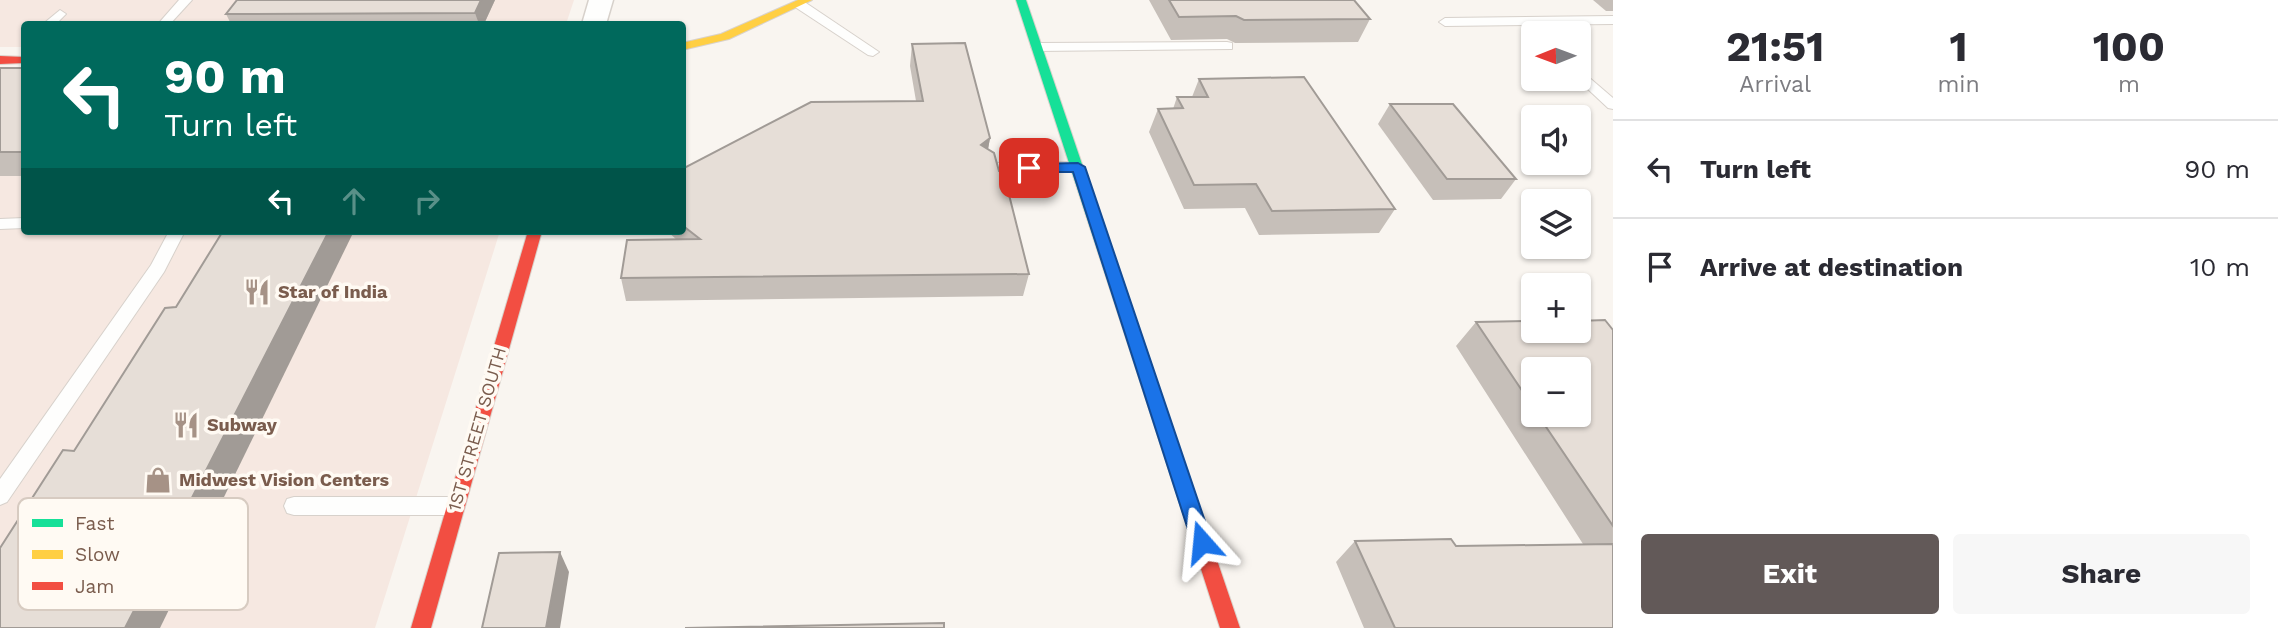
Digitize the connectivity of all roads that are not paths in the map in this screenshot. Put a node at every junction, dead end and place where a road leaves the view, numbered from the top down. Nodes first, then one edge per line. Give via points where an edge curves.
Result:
1 (186, 0) edge
2 (601, 0) edge
3 (1021, 0) edge
4 (803, 2) edge
5 (60, 14) dead end
6 (1613, 20) edge
7 (52, 21) edge
8 (167, 21) edge
9 (595, 21) edge
10 (1521, 21) edge
11 (1525, 21) edge
12 (1445, 22) dead end
13 (686, 46) edge
14 (1227, 46) dead end
15 (1037, 47) junction
16 (873, 52) dead end
17 (1591, 84) edge
18 (1613, 105) edge
19 (1078, 167) junction
20 (987, 169) edge
21 (21, 223) edge
22 (0, 224) edge
23 (176, 235) edge
24 (534, 235) edge
25 (0, 496) edge
26 (294, 506) dead end
27 (455, 506) junction
28 (421, 628) edge
29 (1230, 628) edge

1 - 8 lane
2 - 9 street
3 - 15 street
4 - 13 street via 724,37
4 - 16 lane
5 - 7 lane
6 - 11 lane
10 - 12 lane
14 - 15 lane
15 - 19 street
17 - 18 lane
19 - 20 lane
19 - 29 street
21 - 22 lane
23 - 25 lane via 158,268
24 - 27 street, 1ST STREET SOUTH
26 - 27 lane
27 - 28 street, 1ST STREET SOUTH

